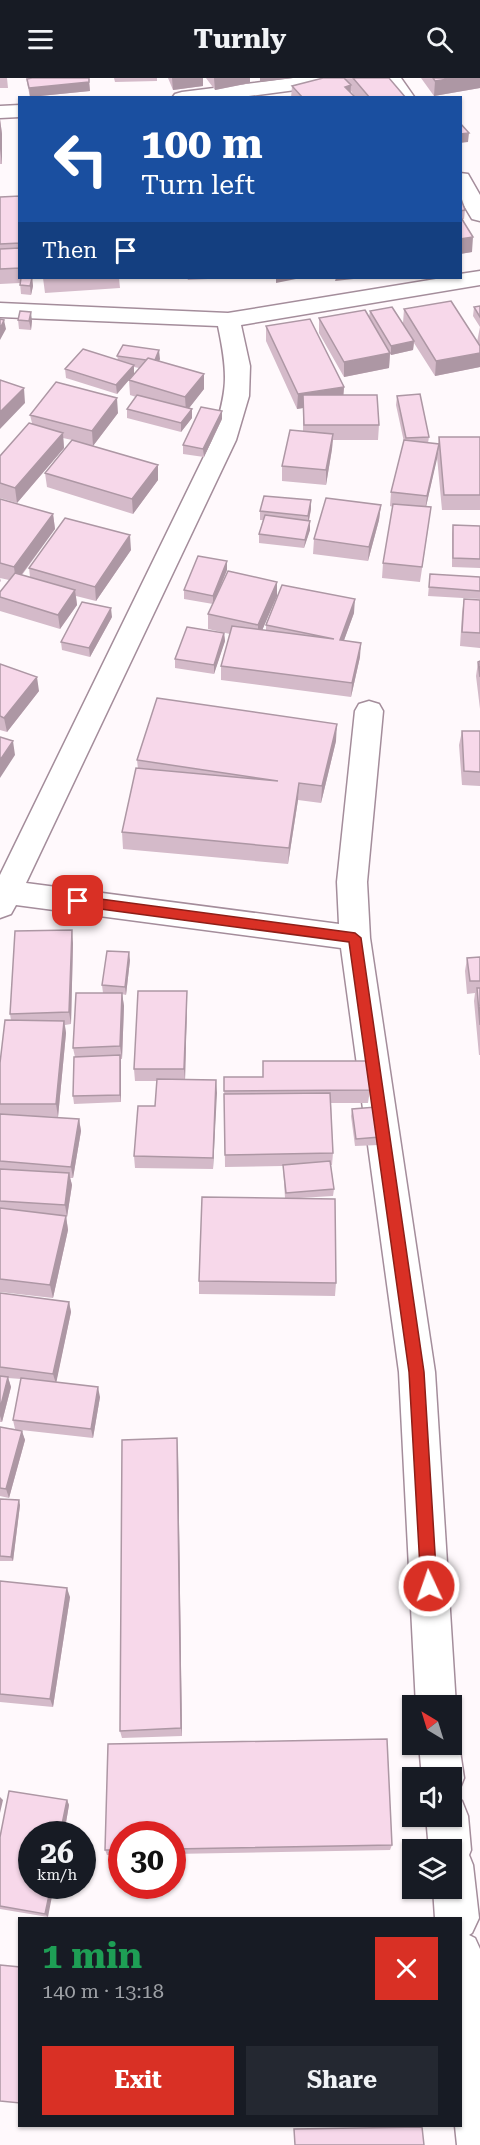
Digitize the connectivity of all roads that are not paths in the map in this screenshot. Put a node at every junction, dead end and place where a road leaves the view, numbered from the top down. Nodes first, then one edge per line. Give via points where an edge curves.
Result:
1 (341, 78) edge
2 (391, 78) edge
3 (198, 96) edge
4 (404, 96) edge
5 (18, 111) edge
6 (0, 112) edge
7 (462, 182) edge
8 (480, 214) edge
9 (480, 278) edge
10 (0, 310) edge
11 (228, 320) junction
12 (369, 711) dead end
13 (4, 899) edge
14 (355, 938) junction
15 (435, 1695) edge
16 (455, 1899) edge
17 (457, 1917) edge
18 (462, 1972) edge
19 (480, 2145) edge

1 - 3 street
2 - 4 street
5 - 6 street
7 - 8 street
9 - 11 street
10 - 11 street
11 - 13 street via 238,366 237,396 224,440
12 - 14 street via 352,882
13 - 14 street
14 - 15 street via 417,1372
16 - 17 street
18 - 19 street

